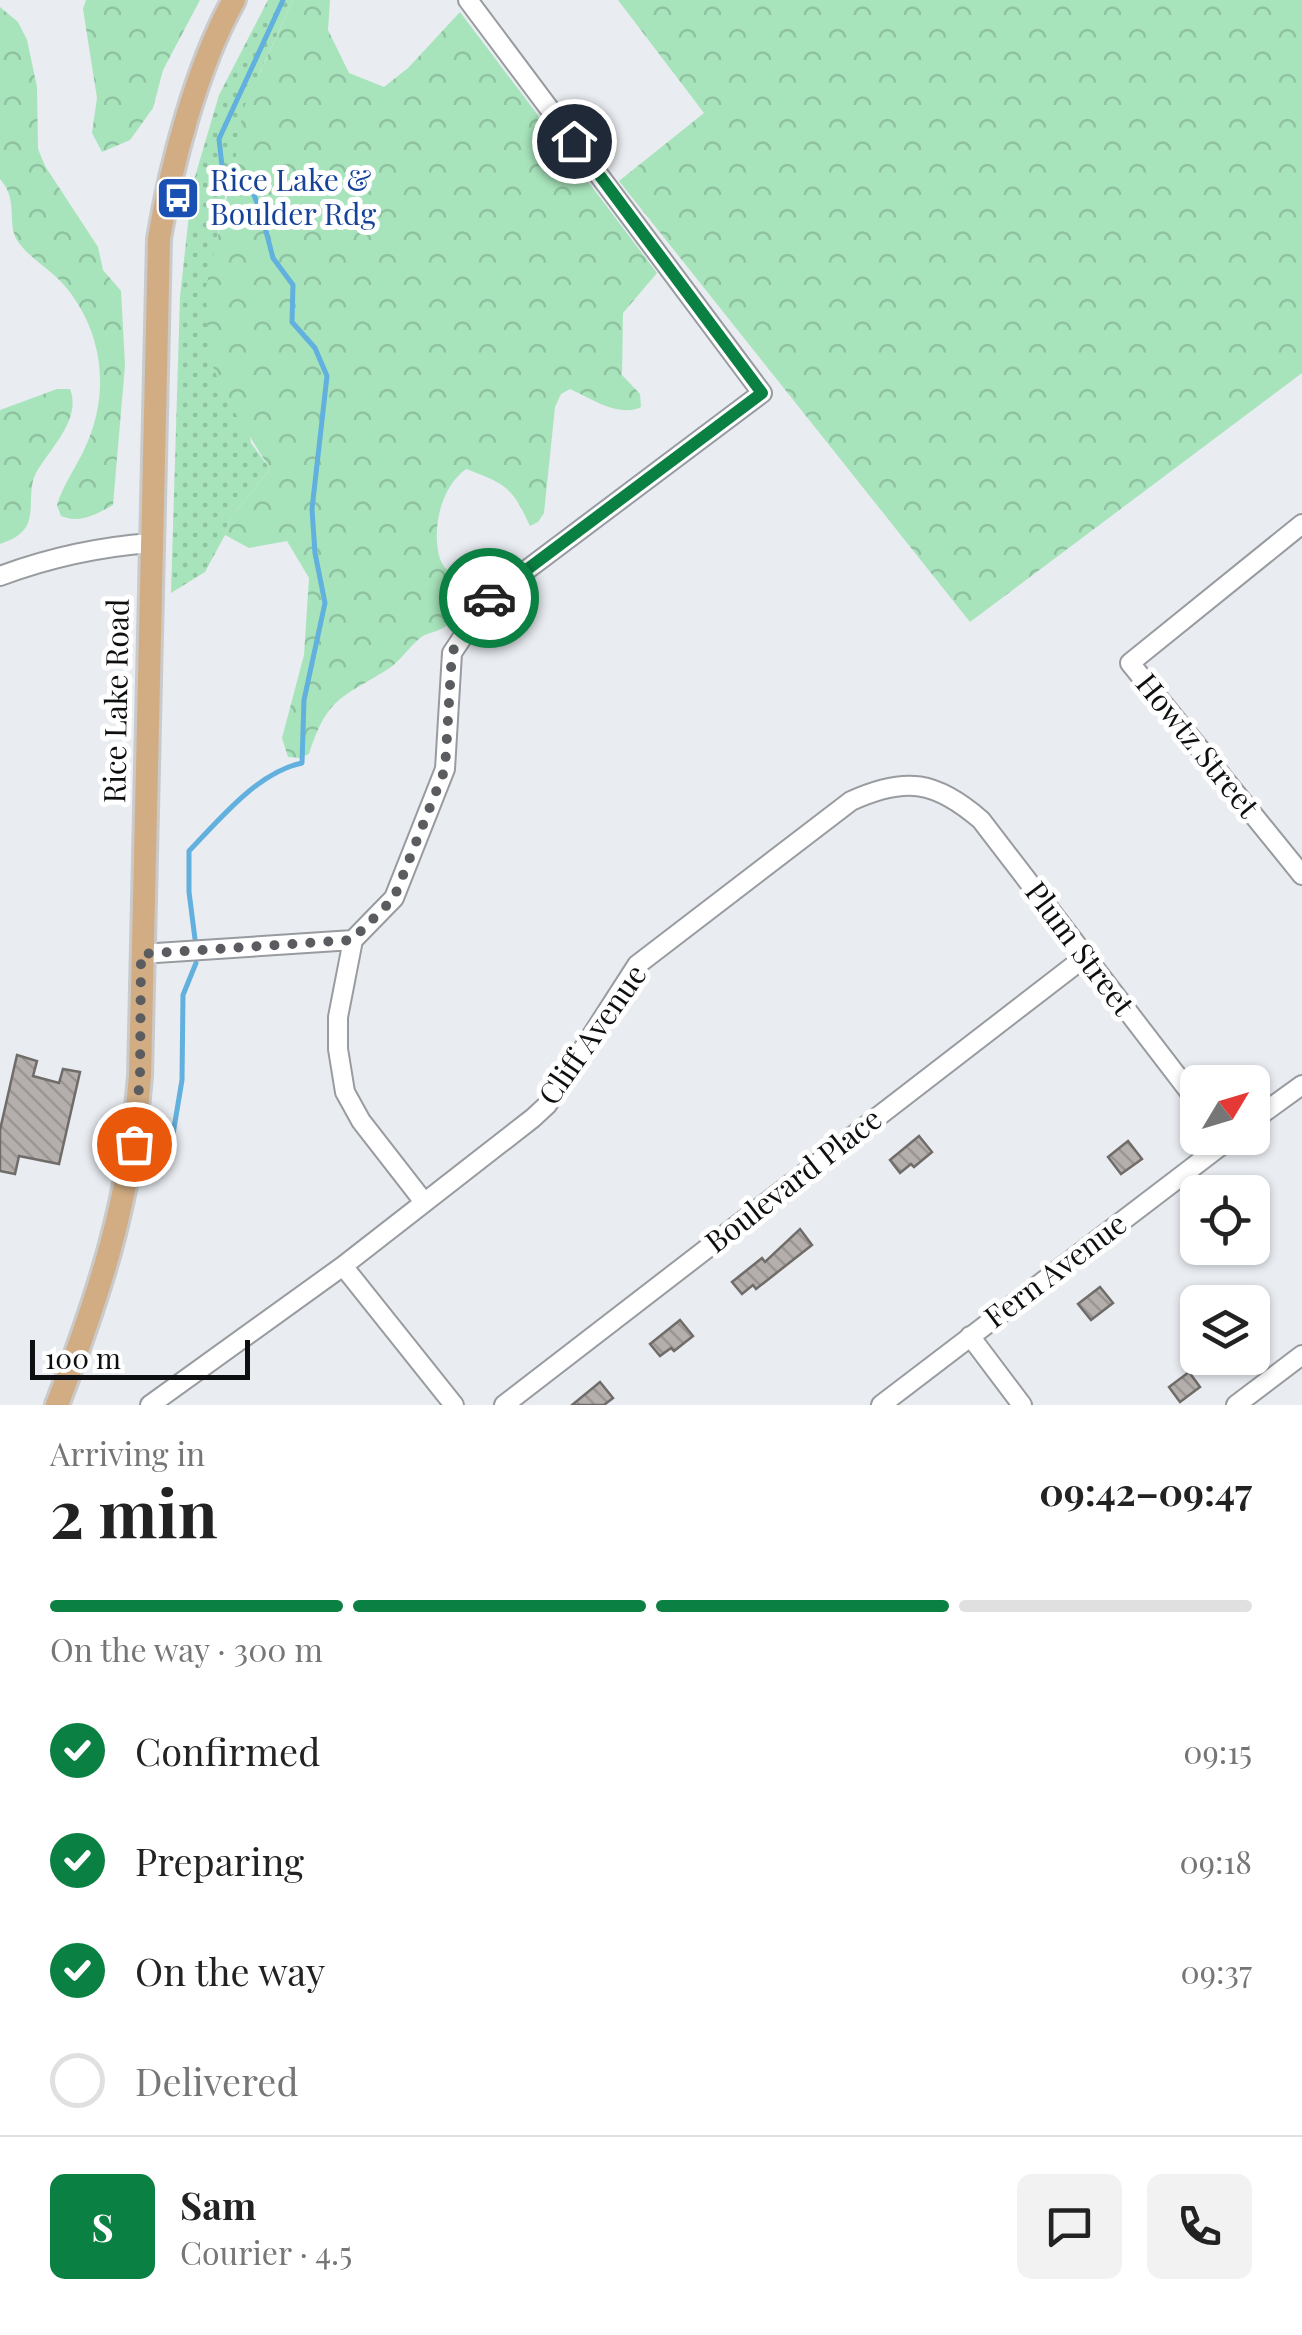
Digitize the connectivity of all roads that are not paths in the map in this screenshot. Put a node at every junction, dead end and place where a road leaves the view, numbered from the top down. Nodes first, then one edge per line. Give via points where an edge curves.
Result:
1 (234, 0) edge
2 (468, 0) edge
3 (1301, 526) edge
4 (151, 543) junction
5 (0, 576) edge
6 (956, 799) joint
7 (1302, 876) edge
8 (352, 940) junction
9 (141, 954) junction
10 (1085, 957) junction
11 (1180, 1081) edge
12 (1302, 1084) edge
13 (1270, 1108) edge
14 (1206, 1155) edge
15 (424, 1202) junction
16 (344, 1266) junction
17 (970, 1336) junction
18 (1302, 1354) edge
19 (57, 1405) edge
20 (150, 1405) edge
21 (454, 1405) edge
22 (504, 1405) edge
23 (881, 1405) edge
24 (1022, 1405) edge
25 (1236, 1405) edge

1 - 4 main road, Rice Lake Road via 169,177 159,240
2 - 8 street via 762,393 488,598 452,652 445,769 394,898
3 - 7 street, Howtz Street via 1130,663
4 - 5 street via 97,547
4 - 9 main road, Rice Lake Road
6 - 10 street, Plum Street via 981,820
6 - 15 street, Cliff Avenue via 922,785 851,801 636,965 547,1105
8 - 9 street
8 - 15 street via 338,1017 345,1092
9 - 19 main road, Rice Lake Road via 134,1144 100,1289
10 - 11 street, Plum Street
10 - 22 street, Boulevard Place
12 - 13 street
14 - 17 street, Fern Avenue
15 - 16 street, Cliff Avenue
16 - 20 street, Cliff Avenue
16 - 21 street
17 - 23 street, Fern Avenue
17 - 24 street
18 - 25 street

